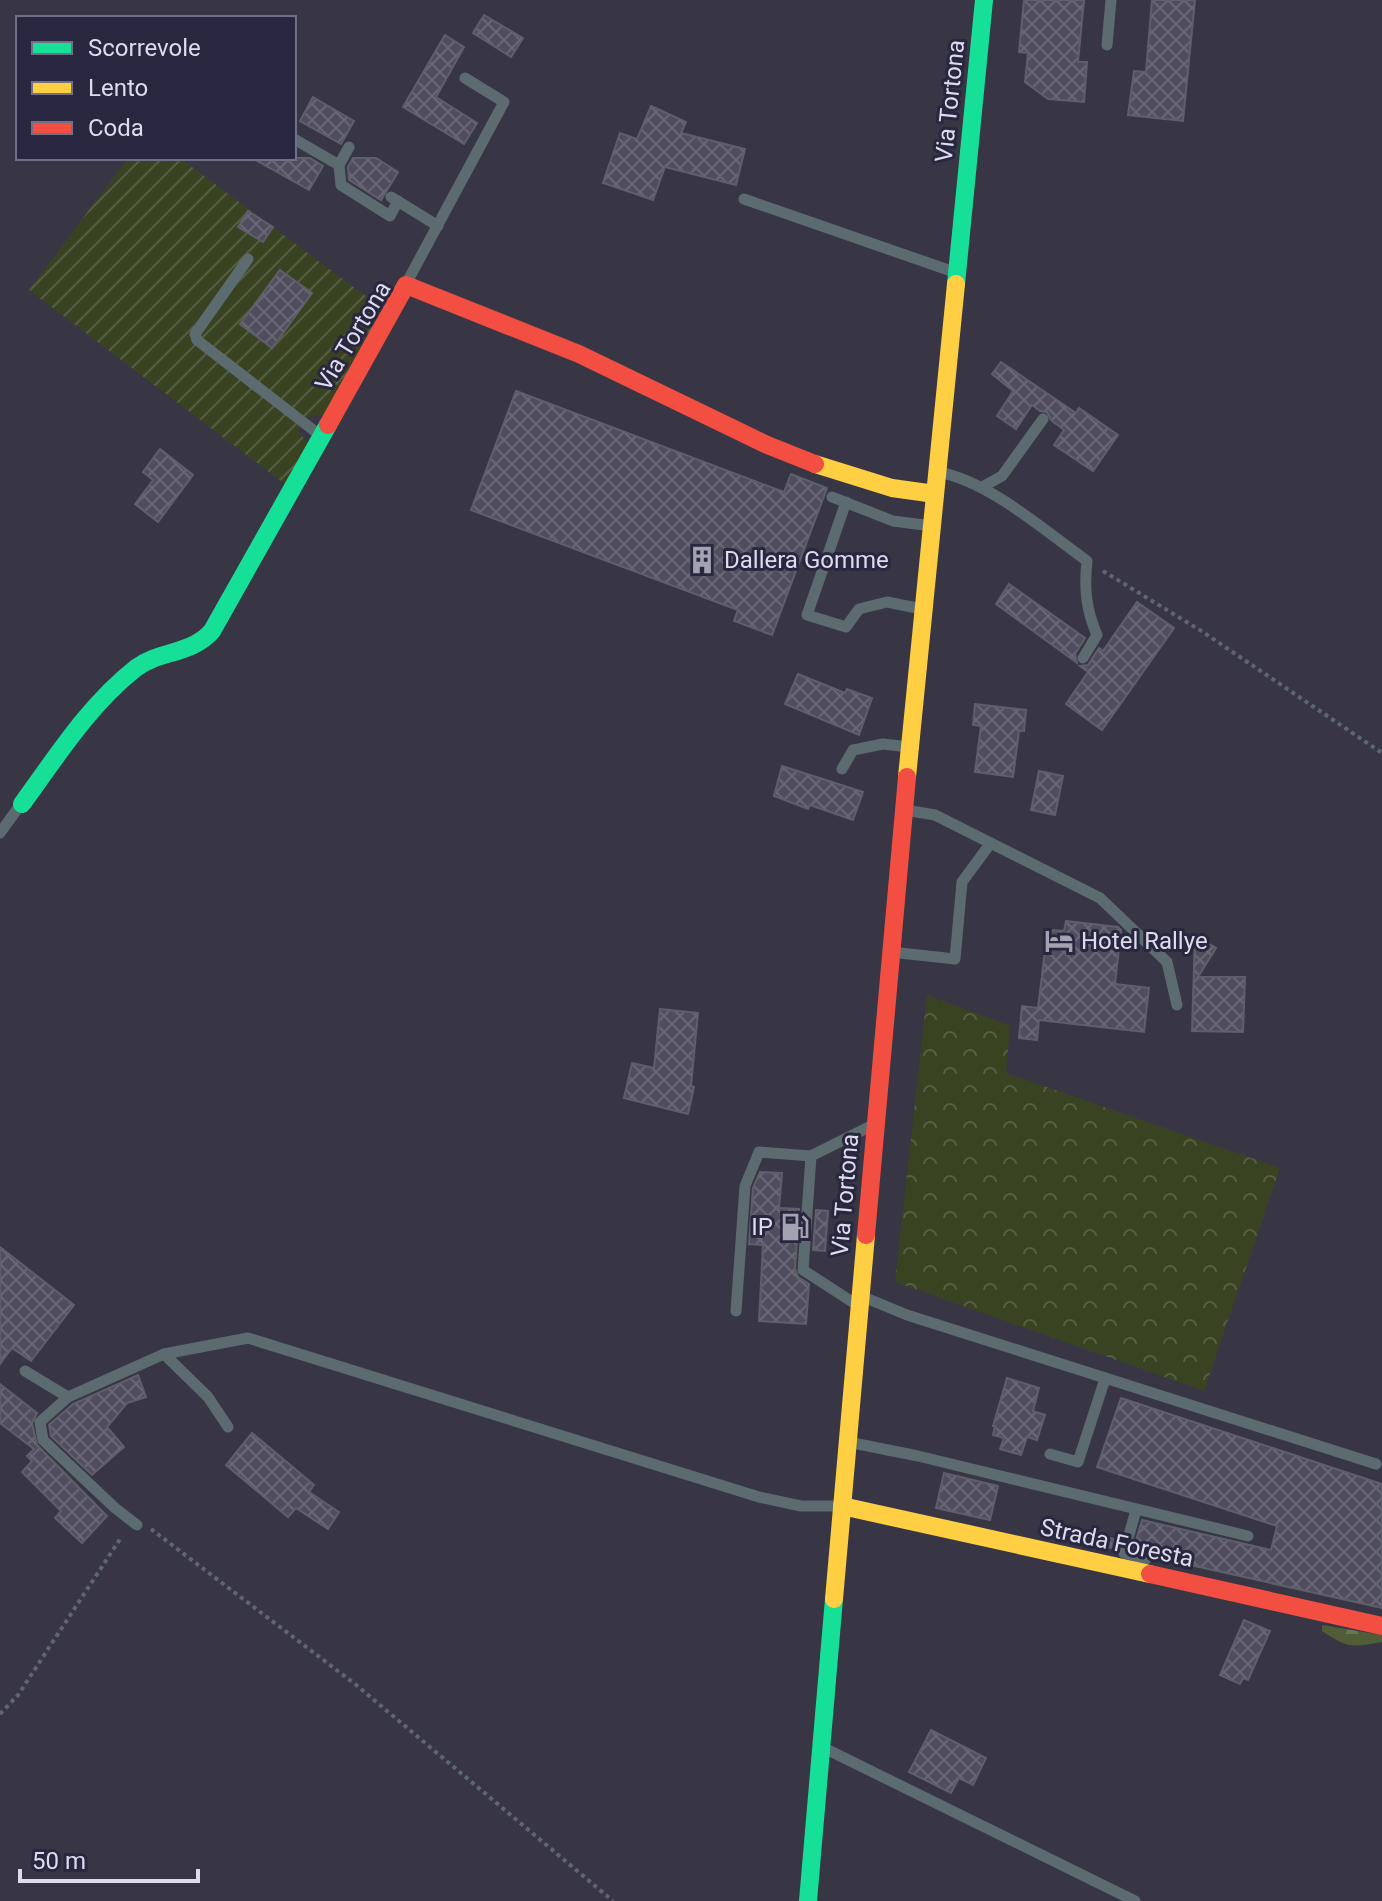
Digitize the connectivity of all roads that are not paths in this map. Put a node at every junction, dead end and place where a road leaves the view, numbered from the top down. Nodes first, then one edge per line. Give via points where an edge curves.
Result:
1 (984, 0) edge
2 (1111, 0) edge
3 (1107, 45) dead end
4 (465, 78) dead end
5 (296, 140) edge
6 (349, 147) dead end
7 (339, 165) junction
8 (744, 199) dead end
9 (438, 226) junction
10 (248, 259) dead end
11 (957, 273) junction
12 (406, 285) junction
13 (1043, 419) dead end
14 (322, 436) junction
15 (937, 472) junction
16 (982, 487) junction
17 (935, 494) junction
18 (832, 497) dead end
19 (846, 502) junction
20 (932, 526) junction
21 (924, 609) junction
22 (1083, 658) dead end
23 (910, 747) junction
24 (842, 769) dead end
25 (22, 804) joint
26 (904, 810) junction
27 (0, 833) edge
28 (990, 844) junction
29 (890, 952) junction
30 (1177, 1005) dead end
31 (875, 1123) junction
32 (811, 1156) junction
33 (860, 1301) junction
34 (736, 1311) dead end
35 (164, 1354) junction
36 (25, 1371) dead end
37 (1105, 1379) junction
38 (68, 1397) junction
39 (228, 1427) dead end
40 (848, 1442) junction
41 (1050, 1454) dead end
42 (1376, 1464) dead end
43 (842, 1506) junction
44 (1136, 1510) junction
45 (137, 1525) road end
46 (1248, 1536) dead end
47 (1149, 1559) dead end
48 (1382, 1626) edge
49 (822, 1747) junction
50 (808, 1901) edge
51 (1135, 1901) edge

1 - 11 main road, Via Tortona
2 - 3 lane
4 - 9 lane via 504,102
5 - 7 lane
6 - 7 lane
7 - 9 lane via 341,185 381,211 390,216 395,199
8 - 11 lane
9 - 12 lane
10 - 14 lane via 195,334 197,340
11 - 15 main road, Via Tortona
12 - 14 main road, Via Tortona
12 - 17 main road, Via Tortona via 601,364 757,439 849,476
13 - 16 lane via 1002,476
14 - 25 main road, Via Tortona via 207,637 193,647 140,664 119,682
15 - 16 lane
15 - 17 main road, Via Tortona
16 - 22 lane via 1087,561 1087,613 1097,635
17 - 20 main road, Via Tortona
18 - 19 lane
19 - 20 lane via 893,521
19 - 21 lane via 807,615 846,627 859,609 887,602
20 - 21 main road, Via Tortona
21 - 23 main road, Via Tortona
23 - 24 lane via 883,744 853,750
23 - 26 main road, Via Tortona
25 - 27 lane
26 - 28 lane via 935,815
26 - 29 main road, Via Tortona
28 - 29 lane via 962,882 955,959
28 - 30 lane via 1100,898 1167,962
29 - 31 main road, Via Tortona
31 - 32 lane
31 - 33 main road, Via Tortona
32 - 33 lane via 803,1270
32 - 34 lane via 759,1152 745,1186
33 - 37 lane
33 - 40 main road, Via Tortona
35 - 38 lane
35 - 39 lane via 208,1397
35 - 43 lane via 248,1338 759,1497 801,1506
36 - 38 lane
37 - 41 lane via 1078,1462
37 - 42 lane
38 - 45 lane via 40,1422 43,1440
40 - 43 main road, Via Tortona
40 - 44 lane
43 - 48 main road, Strada Foresta
43 - 49 main road, Via Tortona
44 - 46 lane
44 - 47 lane via 1124,1553
49 - 50 main road, Via Tortona
49 - 51 lane

